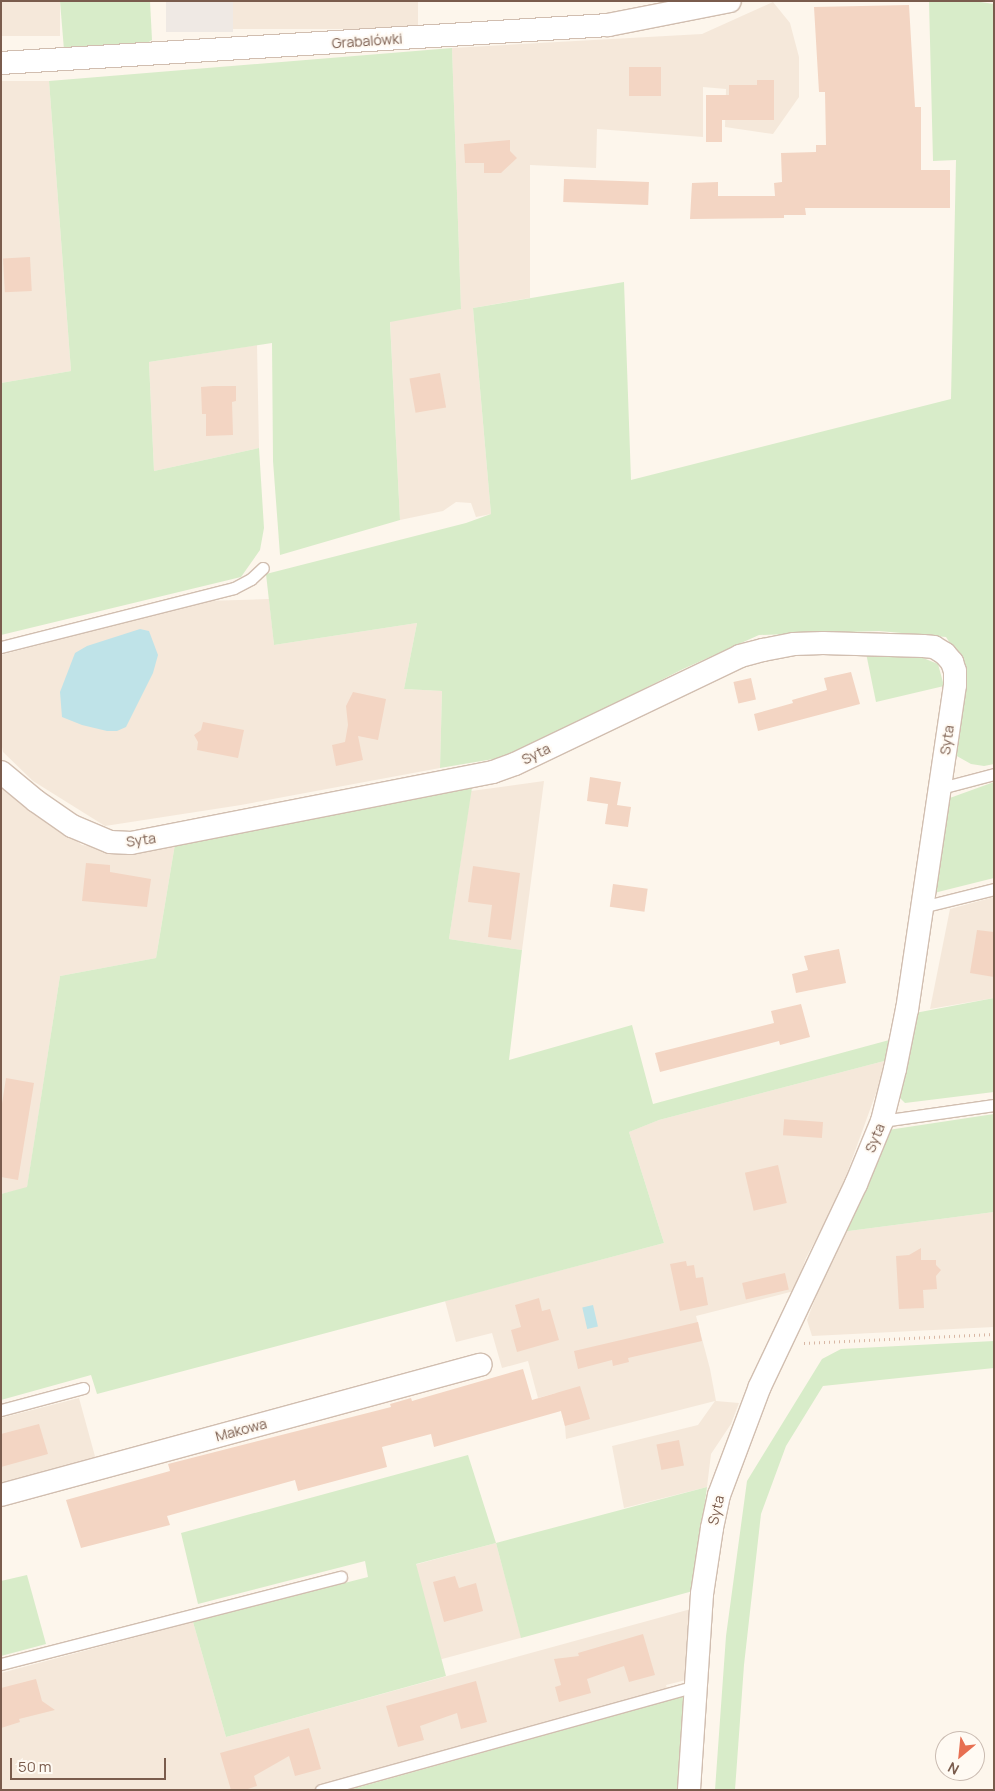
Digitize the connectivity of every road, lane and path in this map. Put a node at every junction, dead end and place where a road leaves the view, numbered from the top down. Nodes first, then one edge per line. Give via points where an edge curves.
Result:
1 (730, 1) edge
2 (1, 64) edge
3 (263, 568) dead end
4 (1, 647) edge
5 (1, 772) edge
6 (994, 774) edge
7 (941, 788) junction
8 (994, 889) edge
9 (922, 907) junction
10 (994, 1105) edge
11 (882, 1120) junction
12 (994, 1334) edge
13 (779, 1344) junction
14 (481, 1365) dead end
15 (83, 1388) dead end
16 (1, 1410) edge
17 (1, 1494) edge
18 (341, 1577) dead end
19 (1, 1664) edge
20 (696, 1686) junction
21 (322, 1790) edge
22 (688, 1790) edge

1 - 2 street, Grabalówki via 608,25
3 - 4 lane via 234,588
5 - 7 street, Syta via 72,826 110,842 131,843 492,772 740,656 794,644 823,643 934,647 945,654 955,671 955,684
6 - 7 lane
7 - 9 street, Syta
8 - 9 lane
9 - 11 street, Syta via 896,1069
10 - 11 lane
11 - 13 street, Syta via 856,1184
12 - 13 path
13 - 20 street, Syta via 719,1495 702,1594
14 - 17 street, Makowa
15 - 16 lane
18 - 19 lane
20 - 21 lane
20 - 22 street, Syta

